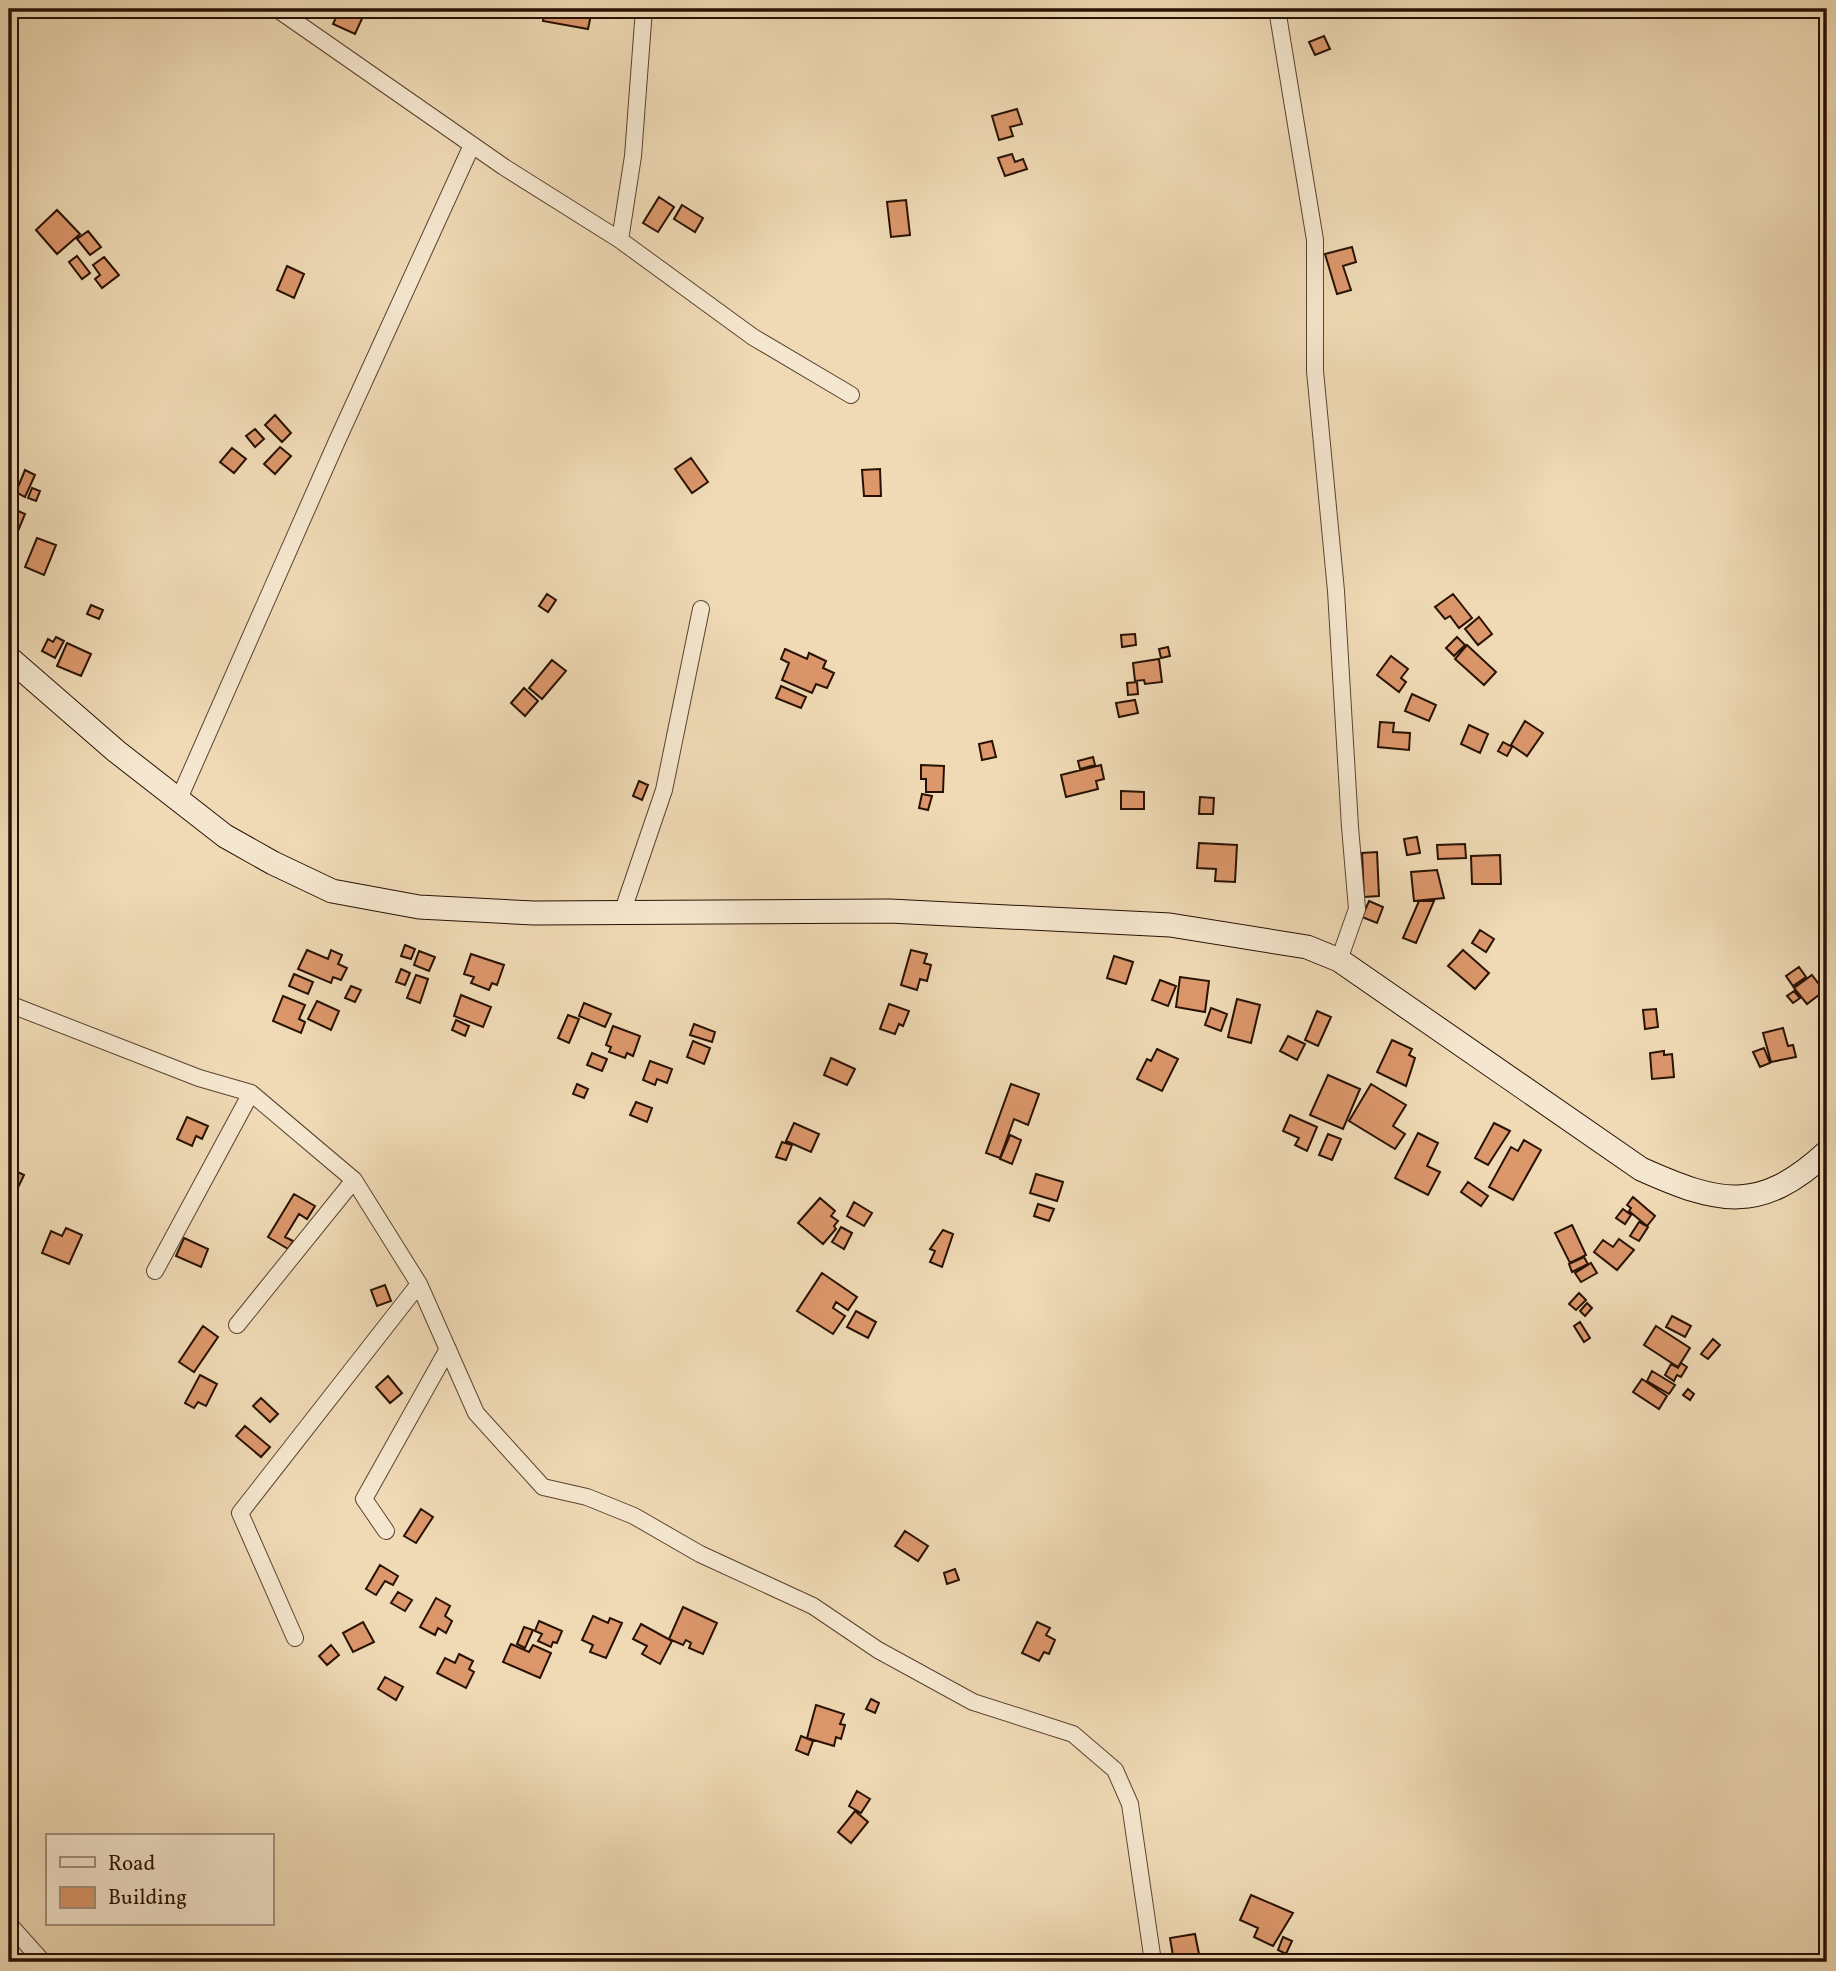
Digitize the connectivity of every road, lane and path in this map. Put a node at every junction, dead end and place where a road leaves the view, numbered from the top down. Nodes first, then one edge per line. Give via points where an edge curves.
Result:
1 (277, 9) edge
2 (644, 9) edge
3 (1277, 9) edge
4 (472, 145) junction
5 (620, 240) junction
6 (851, 395) dead end
7 (701, 609) dead end
8 (9, 657) edge
9 (178, 801) junction
10 (622, 913) junction
11 (1339, 960) junction
12 (9, 1004) edge
13 (251, 1093) junction
14 (1827, 1152) edge
15 (354, 1180) junction
16 (155, 1271) dead end
17 (419, 1284) junction
18 (237, 1325) dead end
19 (448, 1349) junction
20 (386, 1531) dead end
21 (295, 1638) dead end
22 (9, 1924) edge
23 (43, 1962) edge
24 (1153, 1962) edge

1 - 4 street
2 - 5 street via 633,156
3 - 11 street via 1315,240 1315,371 1336,591 1357,909
4 - 5 street
4 - 9 street
5 - 6 street via 753,337
7 - 10 street via 664,790
8 - 9 street
9 - 10 street via 225,836 332,891 419,908
10 - 11 street via 890,911 1170,925 1307,947
11 - 14 street via 1641,1168 1671,1182 1724,1198 1749,1196 1801,1176
12 - 13 street
13 - 15 street
13 - 16 street
15 - 17 street
15 - 18 street
17 - 19 street
17 - 21 street via 240,1513
19 - 20 street via 364,1499
19 - 24 street via 476,1413 543,1487 587,1497 634,1516 700,1554 813,1606 878,1650 972,1702 1073,1734 1115,1770 1130,1804
22 - 23 street

